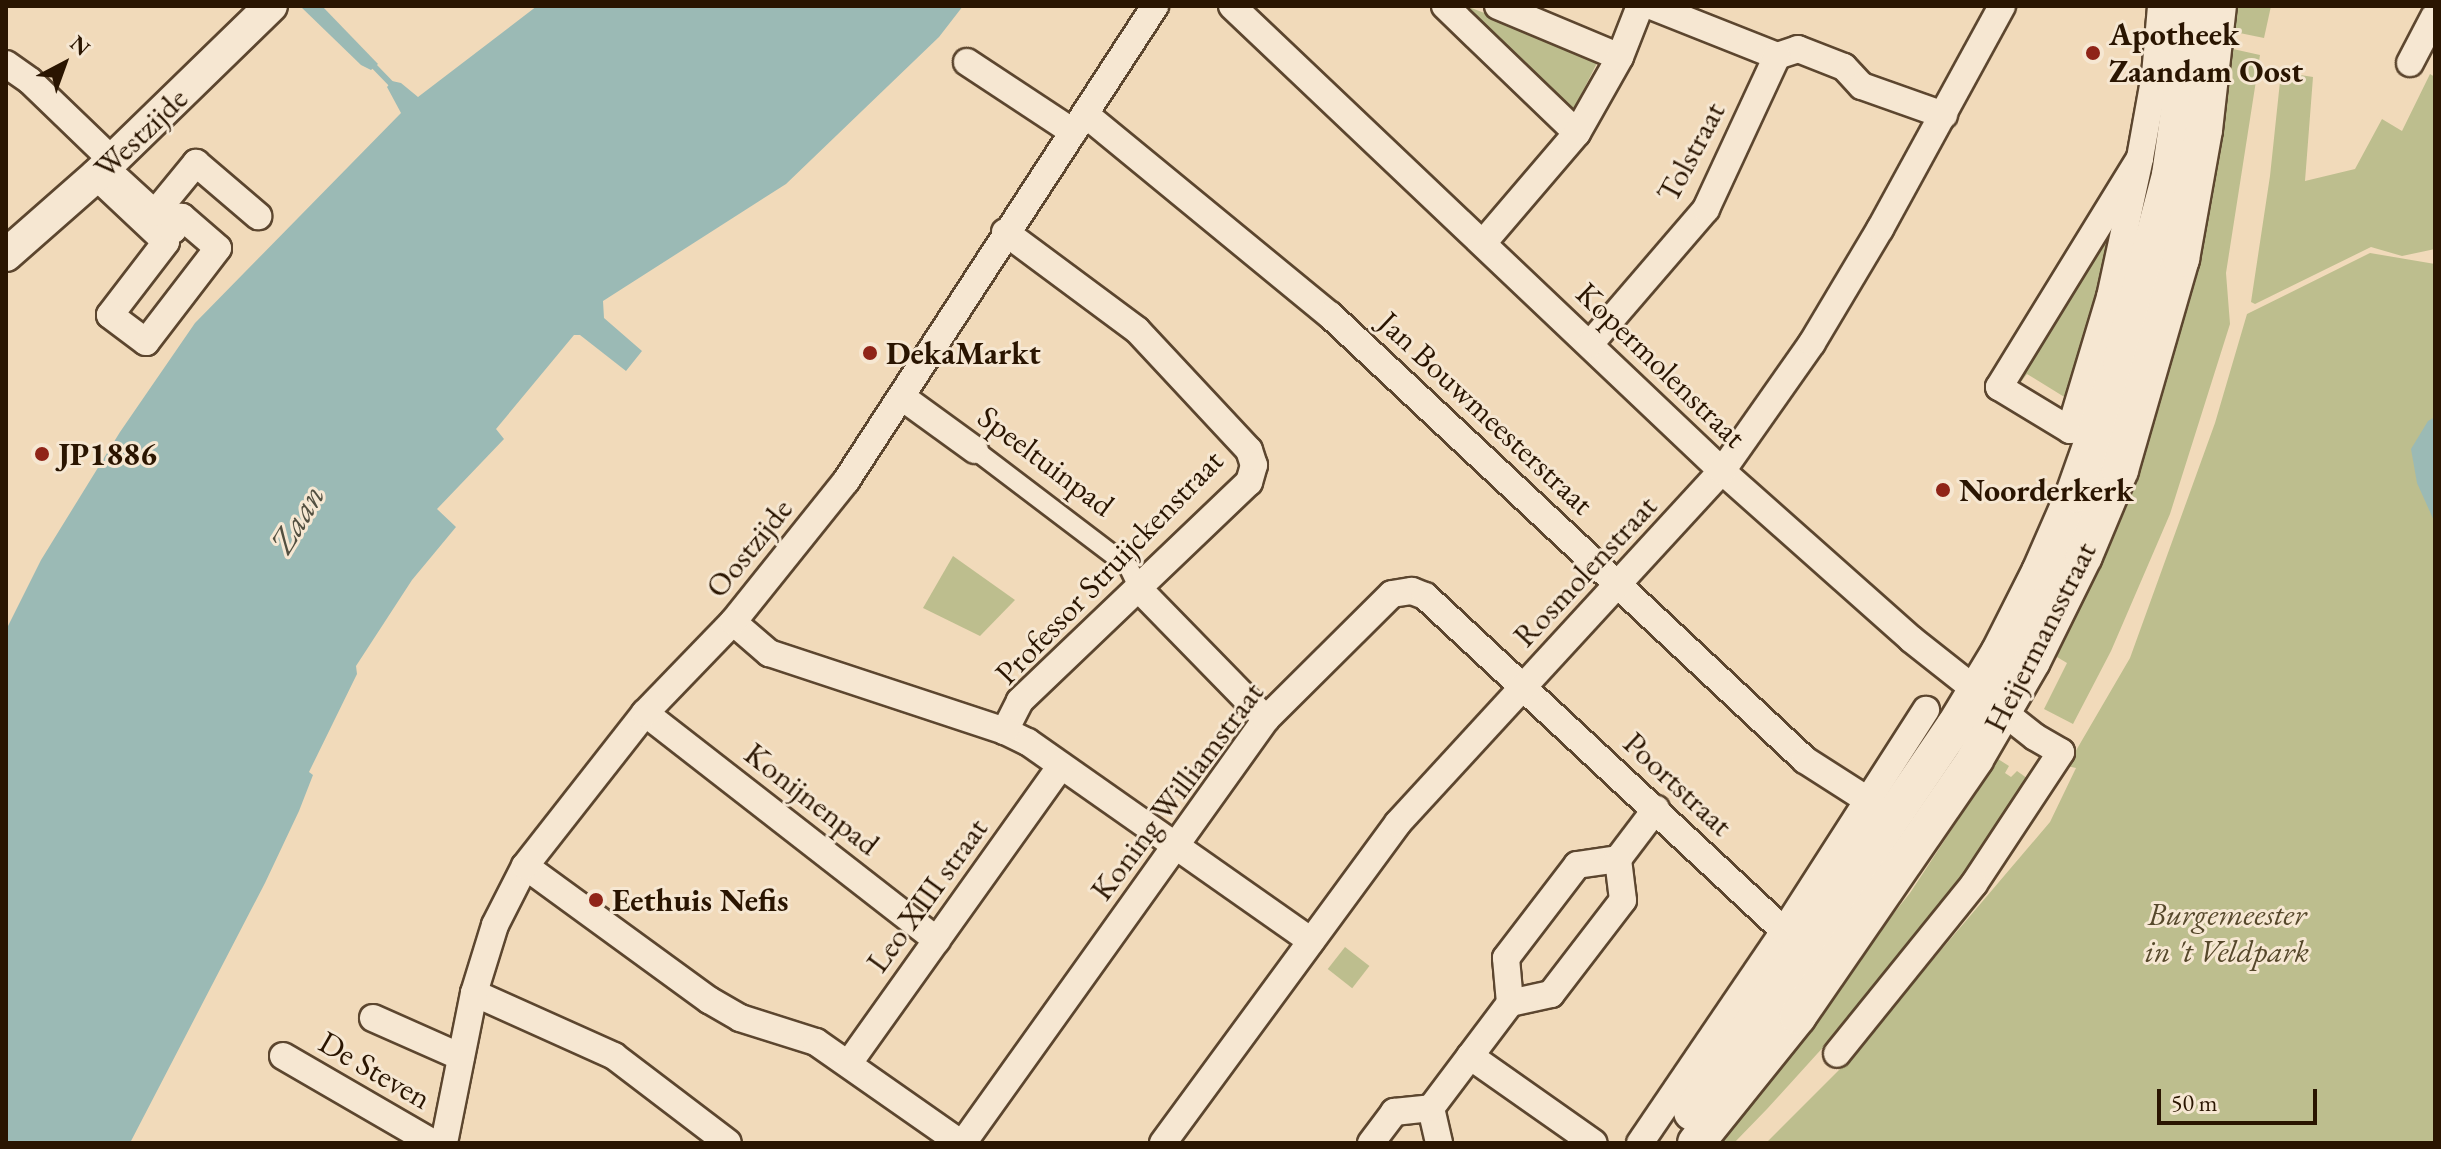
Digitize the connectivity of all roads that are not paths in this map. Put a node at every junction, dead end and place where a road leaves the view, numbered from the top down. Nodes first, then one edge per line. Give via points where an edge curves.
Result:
1 (1155, 6) edge
2 (1232, 6) edge
3 (1445, 6) edge
4 (1498, 6) edge
5 (1640, 6) edge
6 (1651, 6) edge
7 (2002, 6) edge
8 (2161, 6) edge
9 (2191, 6) edge
10 (2218, 6) edge
11 (2416, 6) edge
12 (262, 9) edge
13 (2435, 17) edge
14 (1777, 56) junction
15 (1620, 57) junction
16 (967, 62) dead end
17 (2410, 63) dead end
18 (6, 64) edge
19 (1944, 115) junction
20 (1079, 123) junction
21 (1577, 133) junction
22 (2140, 158) junction
23 (105, 168) junction
24 (143, 212) junction
25 (258, 216) dead end
26 (1005, 232) junction
27 (1483, 243) junction
28 (6, 255) edge
29 (1590, 344) junction
30 (902, 397) junction
31 (975, 450) joint
32 (1722, 471) junction
33 (1620, 583) junction
34 (1139, 589) junction
35 (733, 622) junction
36 (1524, 687) junction
37 (1990, 702) junction
38 (1926, 710) dead end
39 (645, 713) junction
40 (1266, 719) junction
41 (1005, 731) junction
42 (1060, 767) junction
43 (1869, 801) junction
44 (1656, 809) junction
45 (1176, 845) junction
46 (1618, 859) junction
47 (525, 866) junction
48 (1784, 931) junction
49 (937, 940) junction
50 (1311, 941) junction
51 (474, 993) junction
52 (1510, 1003) junction
53 (373, 1018) dead end
54 (1837, 1054) dead end
55 (283, 1056) dead end
56 (1470, 1056) junction
57 (461, 1057) junction
58 (849, 1063) junction
59 (1431, 1108) junction
60 (444, 1142) edge
61 (728, 1143) edge
62 (961, 1143) edge
63 (1163, 1143) edge
64 (1371, 1143) edge
65 (1439, 1143) edge
66 (1594, 1143) edge
67 (1640, 1143) edge
68 (1671, 1143) edge
69 (1696, 1143) edge

1 - 20 street, Oostzijde
2 - 27 street, Kopermolenstraat
3 - 21 street
4 - 15 street
5 - 15 street
6 - 14 street
7 - 19 street, Rosmolenstraat
8 - 22 street
9 - 37 main road, Heijermansstraat via 2170,175 2121,362
10 - 37 main road, Heijermansstraat via 2184,245 2120,470 2084,556
11 - 13 street
12 - 23 street, Westzijde
13 - 17 street
14 - 19 street via 1798,49 1844,67 1862,86
14 - 29 street, Tolstraat via 1706,209
15 - 21 street
16 - 20 street, Jan Bouwmeesterstraat
18 - 23 street via 30,81
19 - 32 street, Rosmolenstraat via 1815,338
20 - 26 street, Oostzijde
20 - 33 street, Jan Bouwmeesterstraat via 1330,315
21 - 27 street
22 - 22 street via 1999,387 2070,430 2110,297
23 - 24 street
23 - 28 street, Westzijde
24 - 24 street via 166,242 110,315 146,342 218,248 182,217 173,230
24 - 25 street via 196,163
26 - 30 street, Oostzijde
26 - 34 street, Professor Struijckenstraat via 1137,330 1249,450 1254,465 1249,482
27 - 29 street, Kopermolenstraat
29 - 32 street, Kopermolenstraat
30 - 31 street, Speeltuinpad
30 - 35 street, Oostzijde via 846,481
31 - 34 street, Speeltuinpad via 1128,566
32 - 33 street, Rosmolenstraat
32 - 37 street, Kopermolenstraat
33 - 36 street, Rosmolenstraat
33 - 43 street, Jan Bouwmeesterstraat via 1805,760
34 - 40 street
34 - 41 street, Professor Struijckenstraat via 1020,701
35 - 39 street, Oostzijde
35 - 41 street via 769,653
36 - 40 street, Koning Williamstraat via 1425,596 1412,591 1392,594
36 - 44 street, Poortstraat
36 - 50 street, Rosmolenstraat via 1398,823
37 - 54 street, Kopermolenstraat via 2061,752 1974,884
37 - 68 main road, Heijermansstraat via 1876,844
37 - 69 main road, Heijermansstraat via 1872,913
38 - 43 street
39 - 47 street, Oostzijde
39 - 49 street, Konijnenpad
40 - 45 street, Koning Williamstraat
41 - 42 street
42 - 45 street
42 - 49 street, Leo XIII straat
43 - 48 street
44 - 46 street
44 - 48 street, Poortstraat
45 - 50 street
45 - 62 street, Koning Williamstraat
46 - 52 street via 1623,900 1614,912 1551,994
46 - 52 street via 1577,865 1506,958
47 - 51 street, Oostzijde via 495,925
47 - 58 street via 709,1000 740,1018 816,1042
48 - 67 street
49 - 58 street, Leo XIII straat
50 - 63 street, Rosmolenstraat
51 - 57 street, Oostzijde
51 - 61 street via 614,1056
52 - 56 street
53 - 57 street
55 - 60 street, De Steven
56 - 59 street
56 - 66 street
57 - 60 street, Oostzijde
58 - 62 street
59 - 64 street via 1394,1112
59 - 65 street

